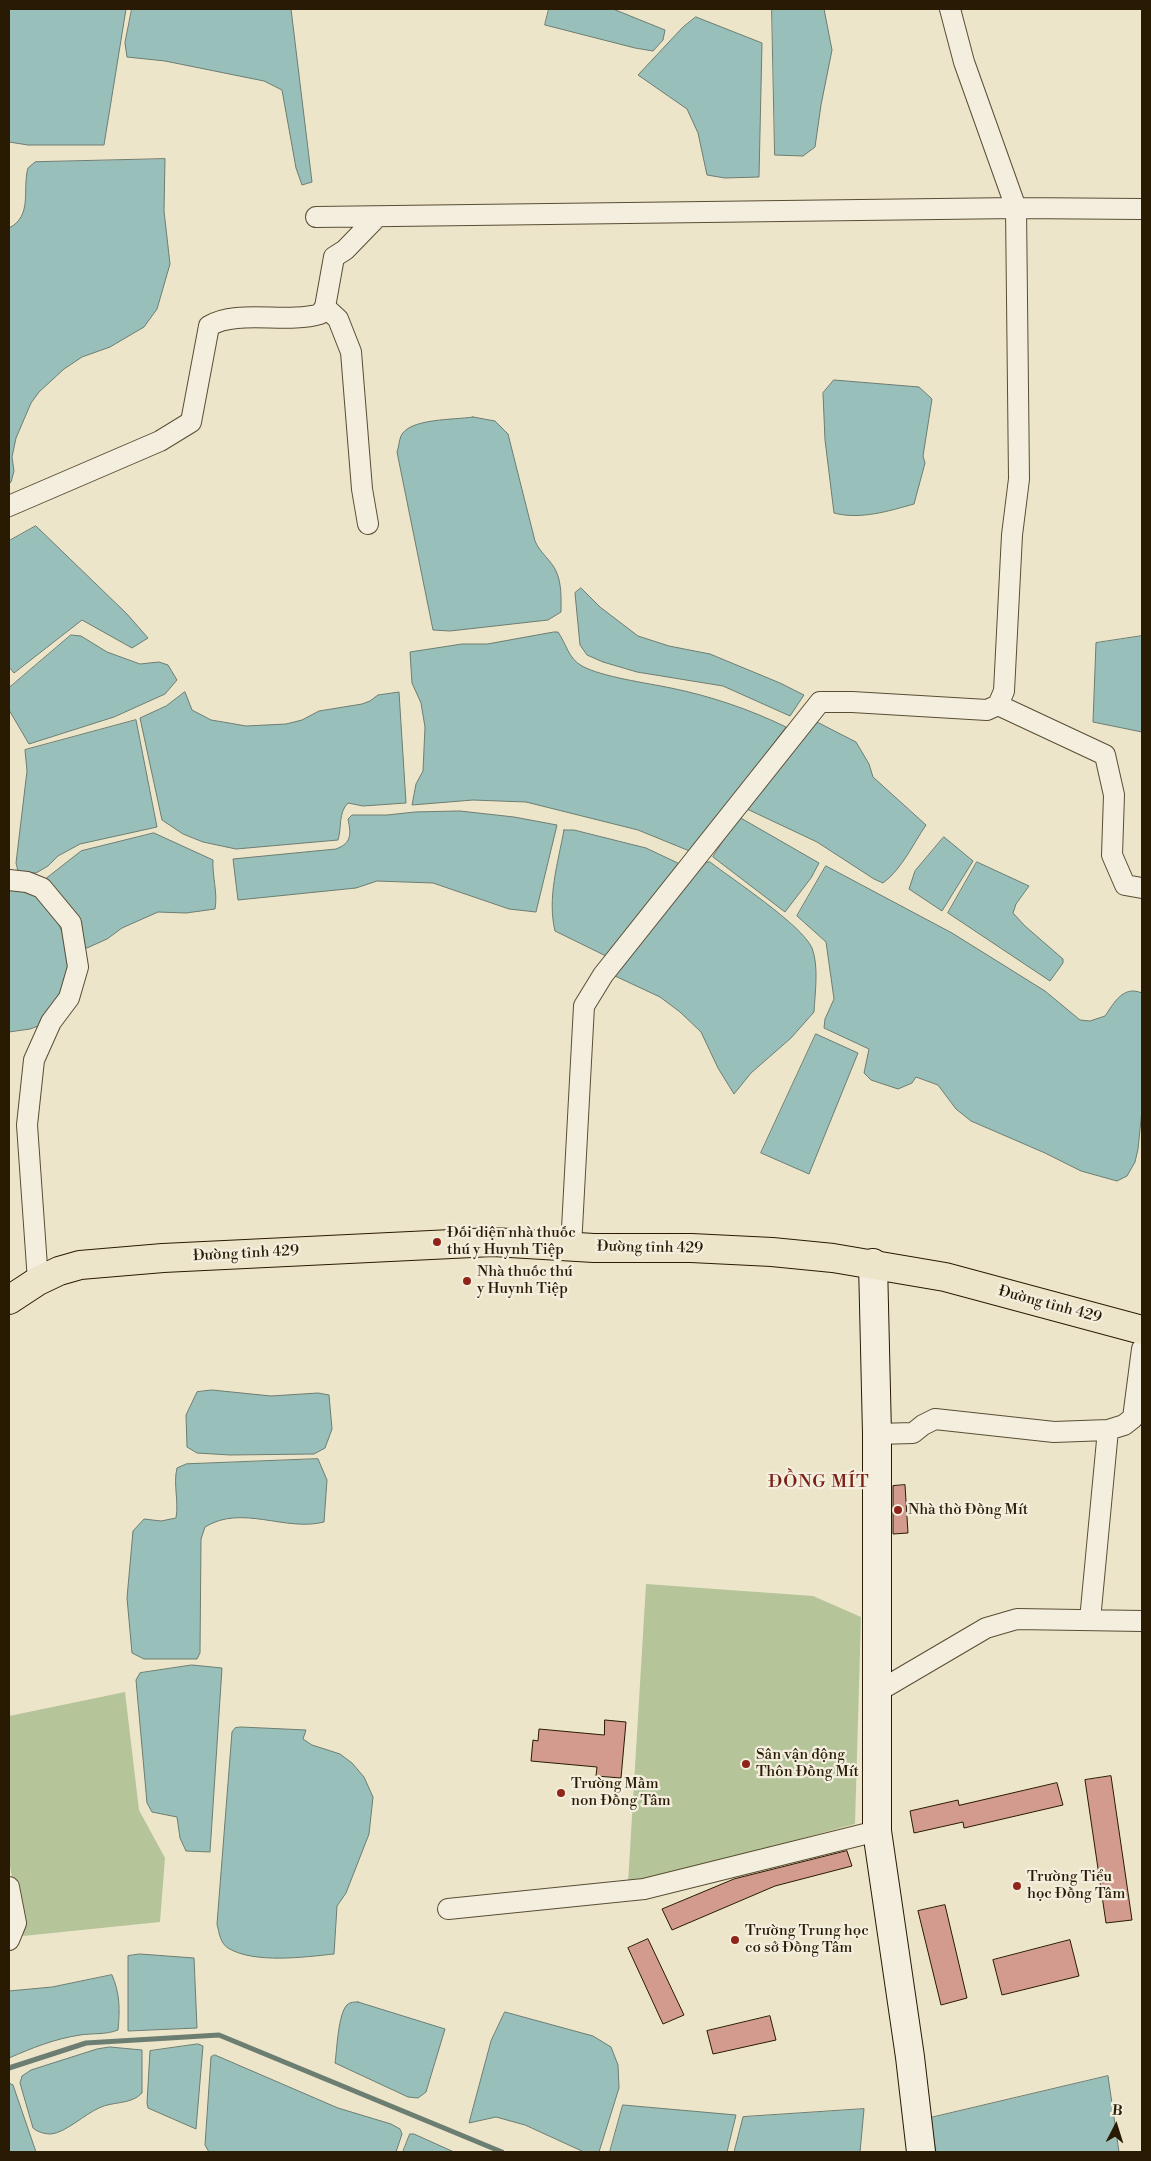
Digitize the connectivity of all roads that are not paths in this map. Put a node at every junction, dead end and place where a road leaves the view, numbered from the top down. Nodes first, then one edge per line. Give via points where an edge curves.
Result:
1 (950, 9) edge
2 (1016, 208) junction
3 (1142, 209) edge
4 (316, 217) dead end
5 (377, 217) junction
6 (325, 307) junction
7 (9, 506) edge
8 (368, 524) dead end
9 (998, 705) junction
10 (9, 880) edge
11 (1142, 888) edge
12 (571, 1247) junction
13 (873, 1263) junction
14 (38, 1281) junction
15 (9, 1300) edge
16 (1142, 1330) edge
17 (1142, 1349) edge
18 (1108, 1430) junction
19 (877, 1434) junction
20 (1090, 1620) junction
21 (1142, 1621) edge
22 (876, 1692) junction
23 (877, 1831) junction
24 (9, 1887) edge
25 (448, 1909) dead end
26 (9, 1940) edge
27 (921, 2152) edge

1 - 2 street via 964,62
2 - 3 street
2 - 5 street
2 - 9 street via 1019,478 1012,535 1004,691
4 - 5 street
5 - 6 street via 334,258
6 - 7 street via 320,314 305,318 233,319 209,326 191,422 160,441
6 - 8 street via 338,319 350,352
9 - 11 street via 1105,755 1114,795 1112,855 1125,885
9 - 12 street via 986,710 820,702 603,975 584,1006
10 - 14 street via 42,888 71,923 78,967 69,998 50,1022 34,1060 27,1125
12 - 13 main road, Đường tỉnh 429 via 772,1252
12 - 14 main road, Đường tỉnh 429 via 493,1242 163,1258 80,1265
13 - 16 main road, Đường tỉnh 429 via 945,1277
13 - 19 street
14 - 15 main road, Đường tỉnh 429
17 - 18 street via 1133,1418
18 - 19 street via 1054,1432 935,1420 923,1424 913,1433
18 - 20 street
19 - 22 street
20 - 21 street
20 - 22 street via 1017,1620 986,1628
22 - 23 street
23 - 25 street via 644,1889
23 - 27 street
24 - 26 street via 16,1923

